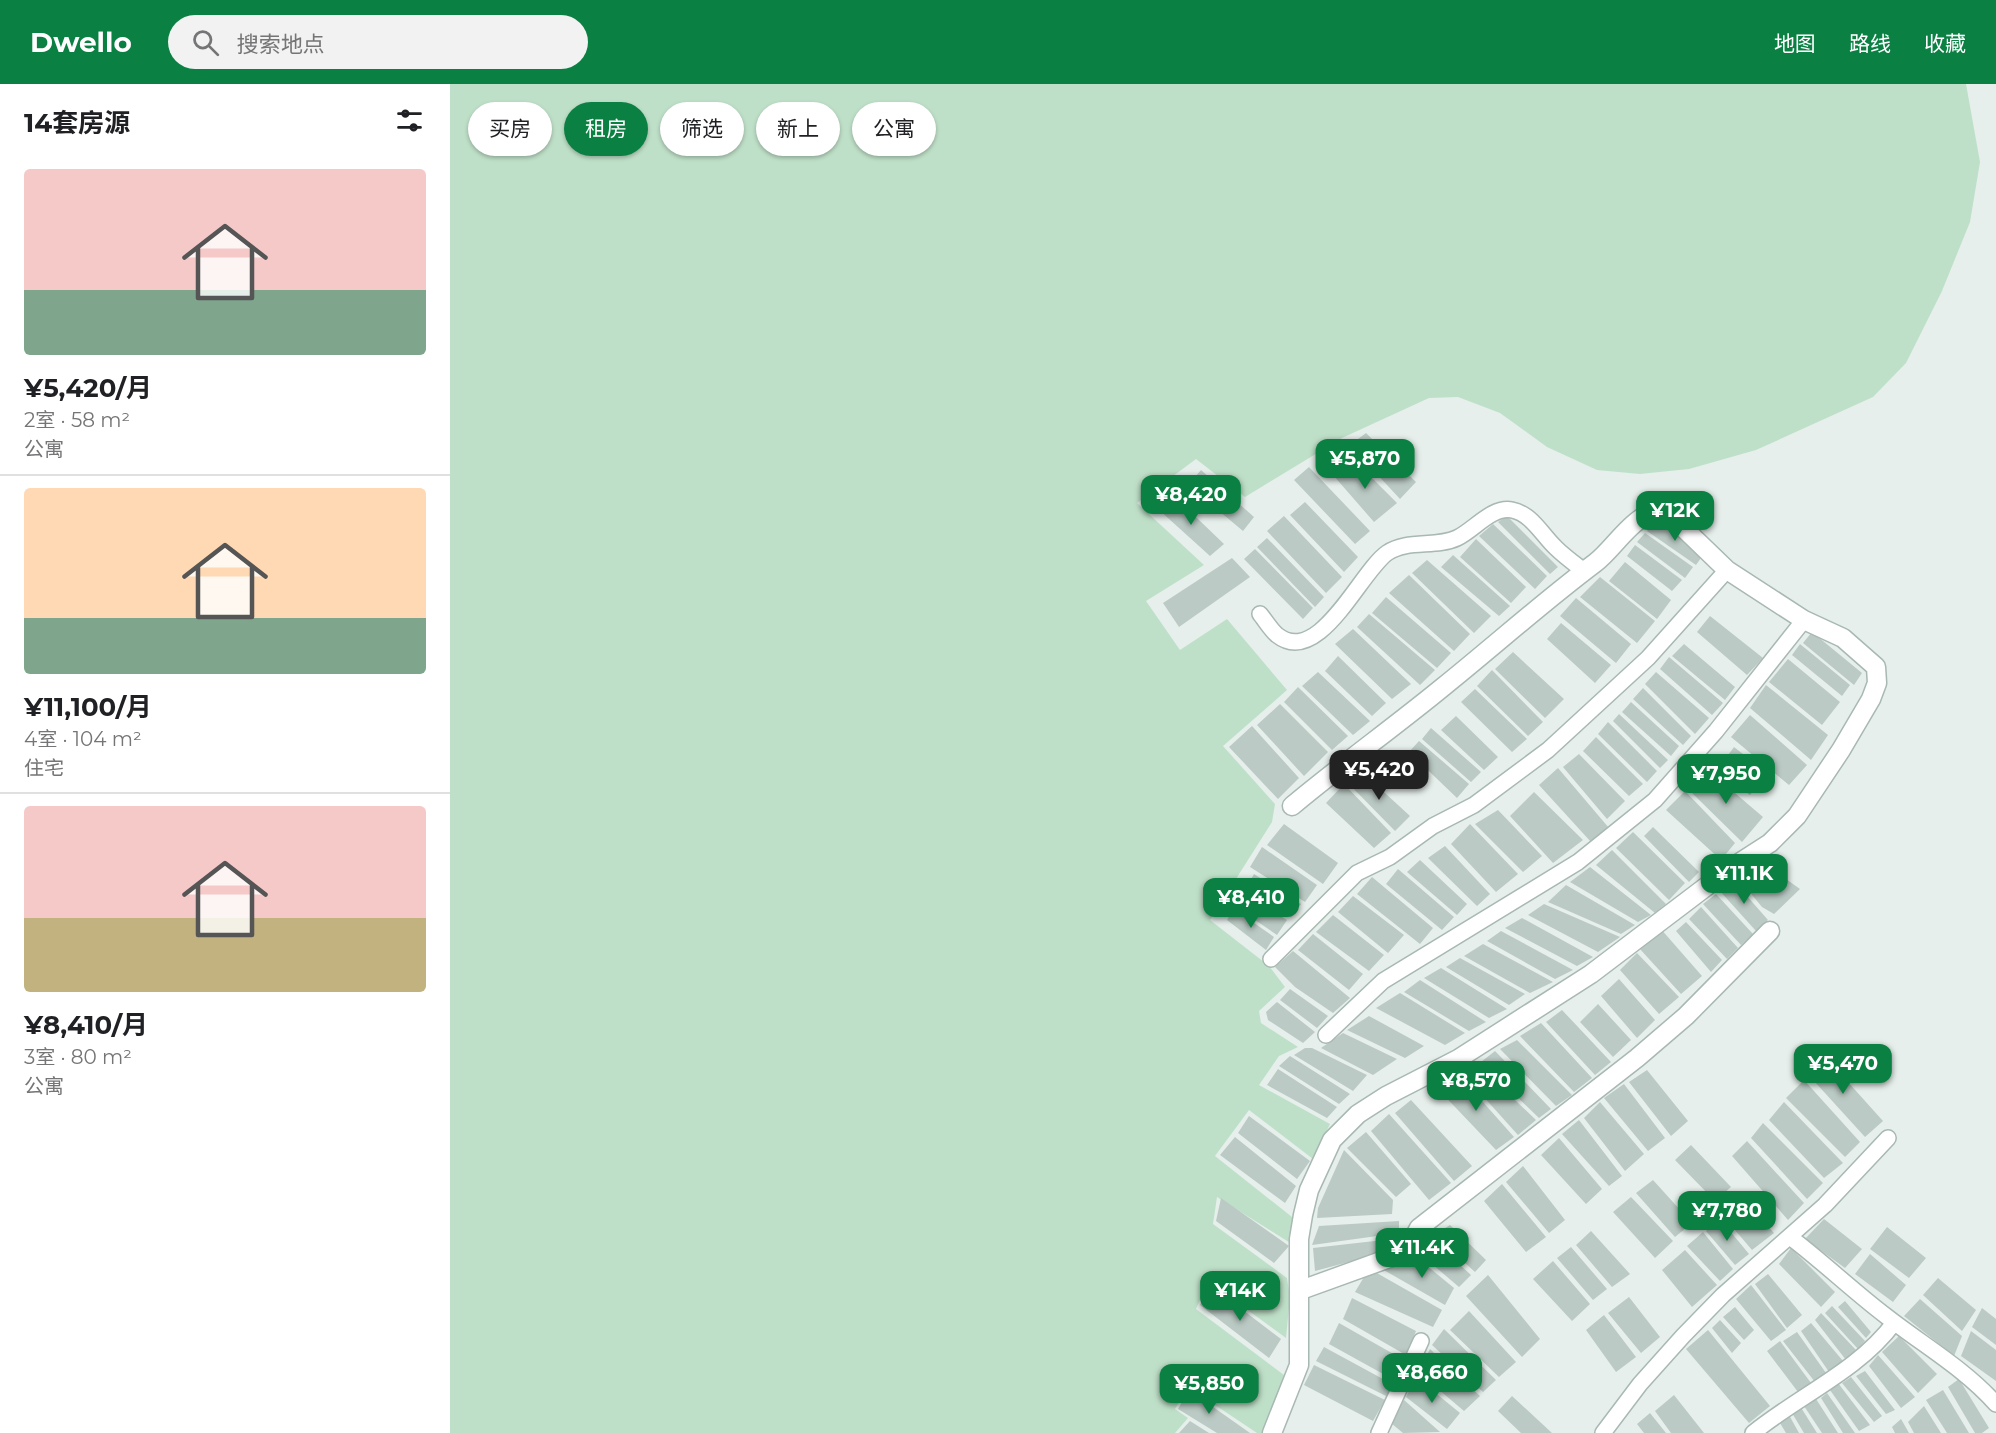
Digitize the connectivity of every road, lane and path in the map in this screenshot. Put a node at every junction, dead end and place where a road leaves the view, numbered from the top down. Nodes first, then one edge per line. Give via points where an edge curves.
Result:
1 (1727, 570) junction
2 (1584, 571) junction
3 (1260, 614) dead end
4 (1804, 620) junction
5 (1292, 806) dead end
6 (1770, 931) dead end
7 (1270, 959) dead end
8 (1326, 1035) dead end
9 (1888, 1138) dead end
10 (1790, 1237) junction
11 (1301, 1290) junction
12 (1894, 1323) junction
13 (1421, 1341) dead end
14 (1996, 1404) edge
15 (1272, 1433) edge
16 (1379, 1433) edge
17 (1603, 1433) edge
18 (1753, 1433) edge

1 - 2 street via 1670,515 1660,511 1638,520
1 - 4 street
1 - 7 lane via 1648,658 1548,750 1474,805 1357,873
2 - 3 lane via 1523,513 1510,509 1497,511 1455,539 1387,552 1321,632 1306,640 1291,642 1277,635
2 - 5 street
4 - 8 lane via 1716,731 1647,806 1554,878 1383,981
4 - 11 street via 1843,638 1861,652 1876,667 1877,683 1841,750 1797,816 1770,843 1728,870 1591,974 1458,1059 1358,1114 1332,1140 1309,1190 1299,1239
6 - 11 street via 1686,1016 1637,1058 1419,1228 1406,1252
9 - 10 lane
10 - 12 lane
10 - 17 lane via 1683,1336
11 - 15 street via 1299,1365
12 - 14 lane via 1967,1374
12 - 18 lane via 1865,1354
13 - 16 lane

